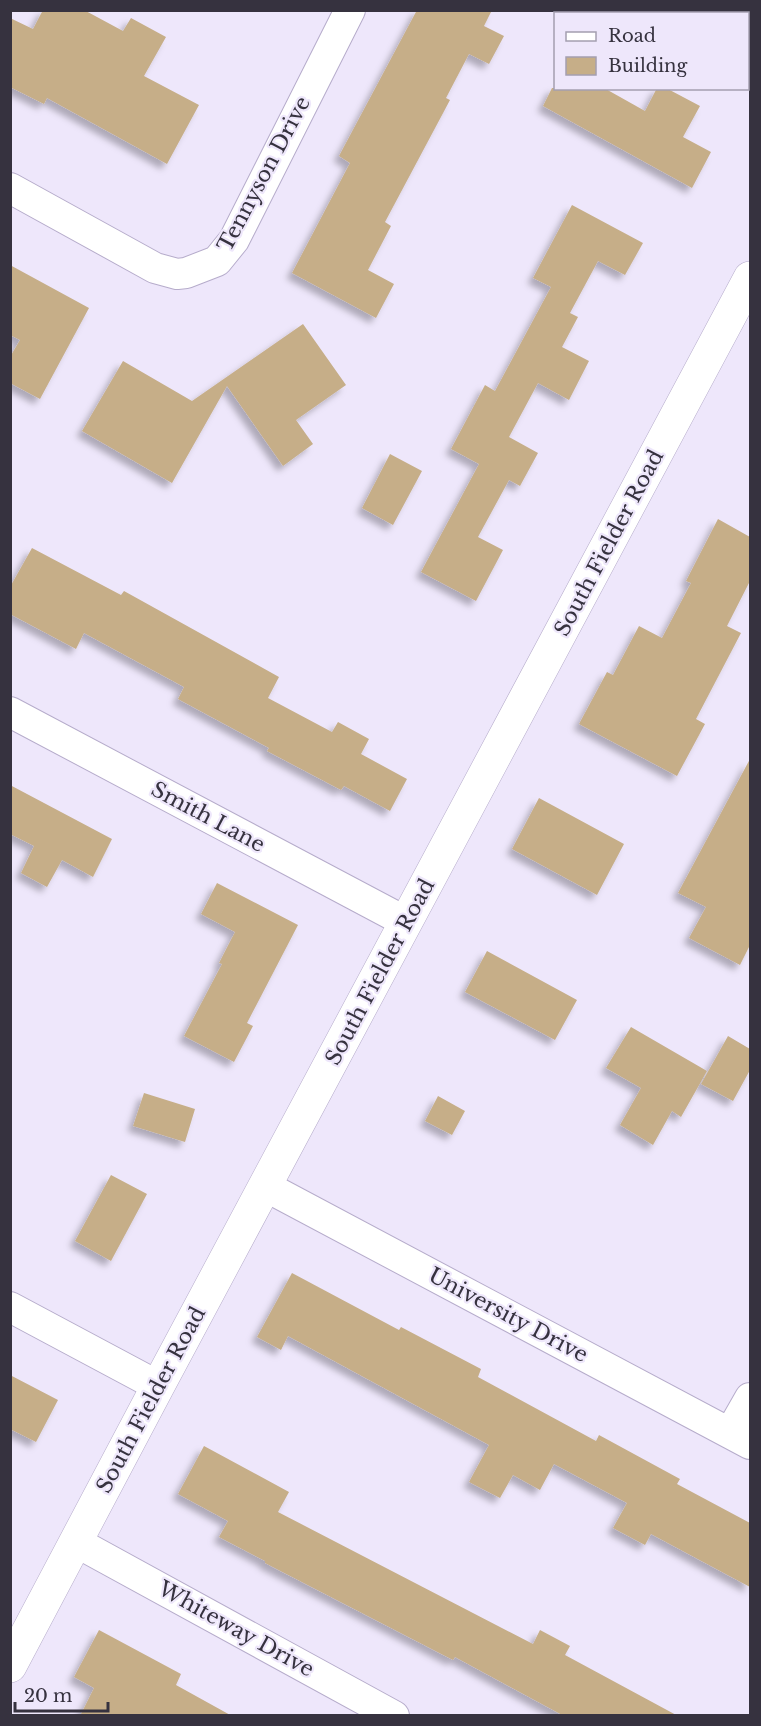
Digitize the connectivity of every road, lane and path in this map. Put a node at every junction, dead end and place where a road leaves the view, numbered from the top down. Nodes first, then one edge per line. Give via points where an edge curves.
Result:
1 (350, 10) edge
2 (10, 188) edge
3 (750, 278) edge
4 (10, 712) edge
5 (406, 922) junction
6 (265, 1186) junction
7 (10, 1307) edge
8 (158, 1386) junction
9 (750, 1398) edge
10 (740, 1439) edge
11 (76, 1542) junction
12 (10, 1666) edge
13 (394, 1716) edge

1 - 2 street, Tennyson Drive via 234,240 217,261 186,273 155,268
3 - 5 main road, South Fielder Road
4 - 5 street, Smith Lane
5 - 6 main road, South Fielder Road
6 - 8 main road, South Fielder Road
6 - 10 street, University Drive
7 - 8 street
8 - 11 main road, South Fielder Road
9 - 10 street
11 - 12 main road, South Fielder Road
11 - 13 street, Whiteway Drive

